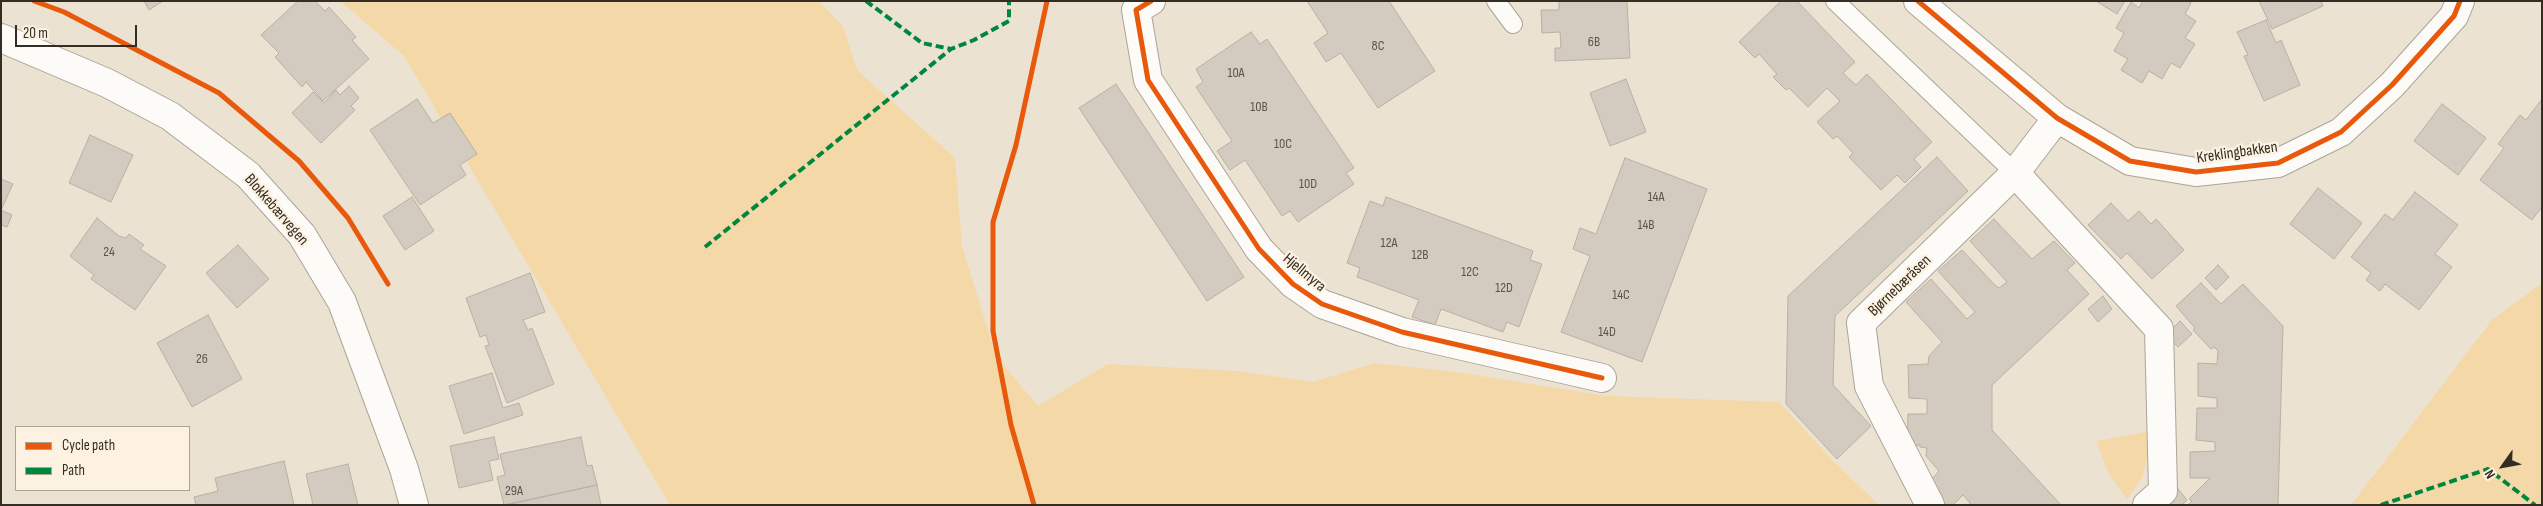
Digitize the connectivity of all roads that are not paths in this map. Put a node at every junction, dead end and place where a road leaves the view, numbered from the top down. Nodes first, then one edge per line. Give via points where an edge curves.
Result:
1 (1496, 1) edge
2 (1835, 1) edge
3 (1918, 1) edge
4 (2460, 1) edge
5 (1140, 4) edge
6 (1513, 24) dead end
7 (1, 38) edge
8 (2057, 118) junction
9 (2015, 173) junction
10 (1602, 378) dead end
11 (414, 505) edge
12 (1930, 505) edge
13 (2147, 505) edge

1 - 6 lane
2 - 9 lane
3 - 8 street, Kreklingbakken
4 - 8 street, Kreklingbakken via 2454,16 2392,85 2341,132 2278,163 2196,172 2130,160
5 - 10 street, Hjellmyra via 1148,80 1259,249 1293,284 1322,304 1402,332
7 - 11 street, Blokkebærvegen via 107,83 170,116 248,175 302,236 342,302 404,468
8 - 9 street, Bjørnebæråsen
9 - 12 street, Bjørnebæråsen via 1861,323 1869,386
9 - 13 street via 2159,329 2163,491

